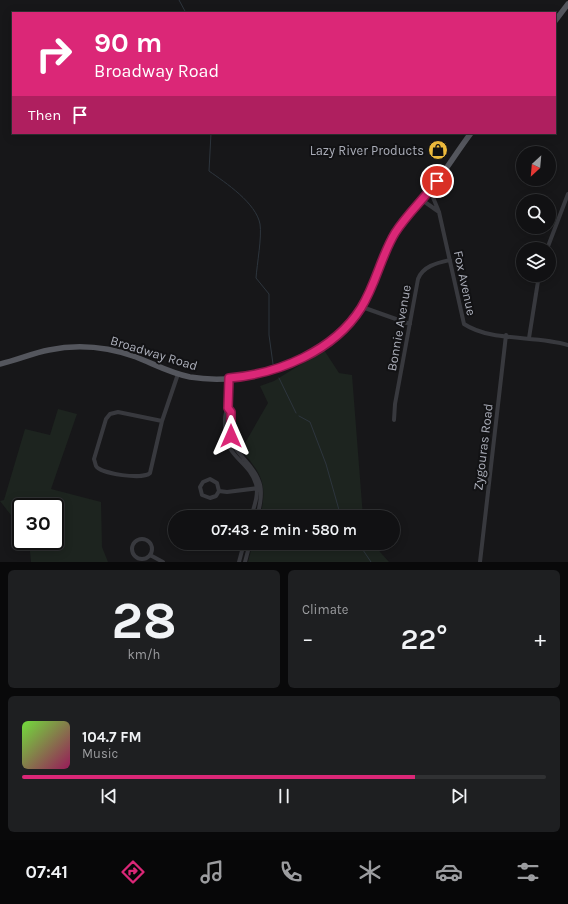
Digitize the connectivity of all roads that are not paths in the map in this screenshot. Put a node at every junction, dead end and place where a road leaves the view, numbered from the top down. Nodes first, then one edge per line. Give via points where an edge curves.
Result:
1 (568, 4) edge
2 (556, 20) edge
3 (470, 134) edge
4 (430, 190) junction
5 (568, 194) edge
6 (422, 200) junction
7 (439, 212) junction
8 (550, 242) edge
9 (450, 260) junction
10 (538, 282) edge
11 (362, 307) junction
12 (410, 324) junction
13 (506, 335) junction
14 (529, 338) junction
15 (568, 345) edge
16 (0, 364) edge
17 (178, 374) junction
18 (229, 378) junction
19 (394, 420) dead end
20 (162, 421) junction
21 (259, 488) junction
22 (219, 490) junction
23 (253, 510) edge
24 (259, 510) edge
25 (243, 550) edge
26 (248, 550) edge
27 (150, 555) junction
28 (163, 562) edge
29 (239, 562) edge
30 (245, 562) edge
31 (480, 562) edge

1 - 2 main road
3 - 4 main road, Broadway Road
4 - 6 main road, Broadway Road
4 - 7 street, Fox Avenue
5 - 8 street
6 - 7 street
6 - 11 main road, Broadway Road via 395,234
7 - 9 street, Fox Avenue
9 - 12 street, Bonnie Avenue via 429,266 420,273
9 - 13 street, Fox Avenue via 464,324 471,329
10 - 14 street
11 - 12 street
11 - 18 main road, Broadway Road via 344,329 304,357 286,366
12 - 19 street, Bonnie Avenue
13 - 14 street, Fox Avenue
13 - 31 street, Zygouras Road
14 - 15 street, Fox Avenue
16 - 17 main road, Broadway Road via 50,350 78,346 135,357
17 - 18 main road, Broadway Road via 201,378
17 - 20 street
18 - 21 street via 228,408 225,412 226,437 230,449 242,460
20 - 20 street via 151,470 147,476 101,471 96,466 96,452 106,419 110,414 118,412
21 - 22 street via 227,492
21 - 23 street
21 - 24 street via 261,501
22 - 22 street via 218,485 212,480 204,481 200,487 202,495 208,498 214,497
25 - 29 street
26 - 30 street
27 - 27 street via 151,546 148,541 140,540 133,544 133,553 137,558 143,559
27 - 28 street

